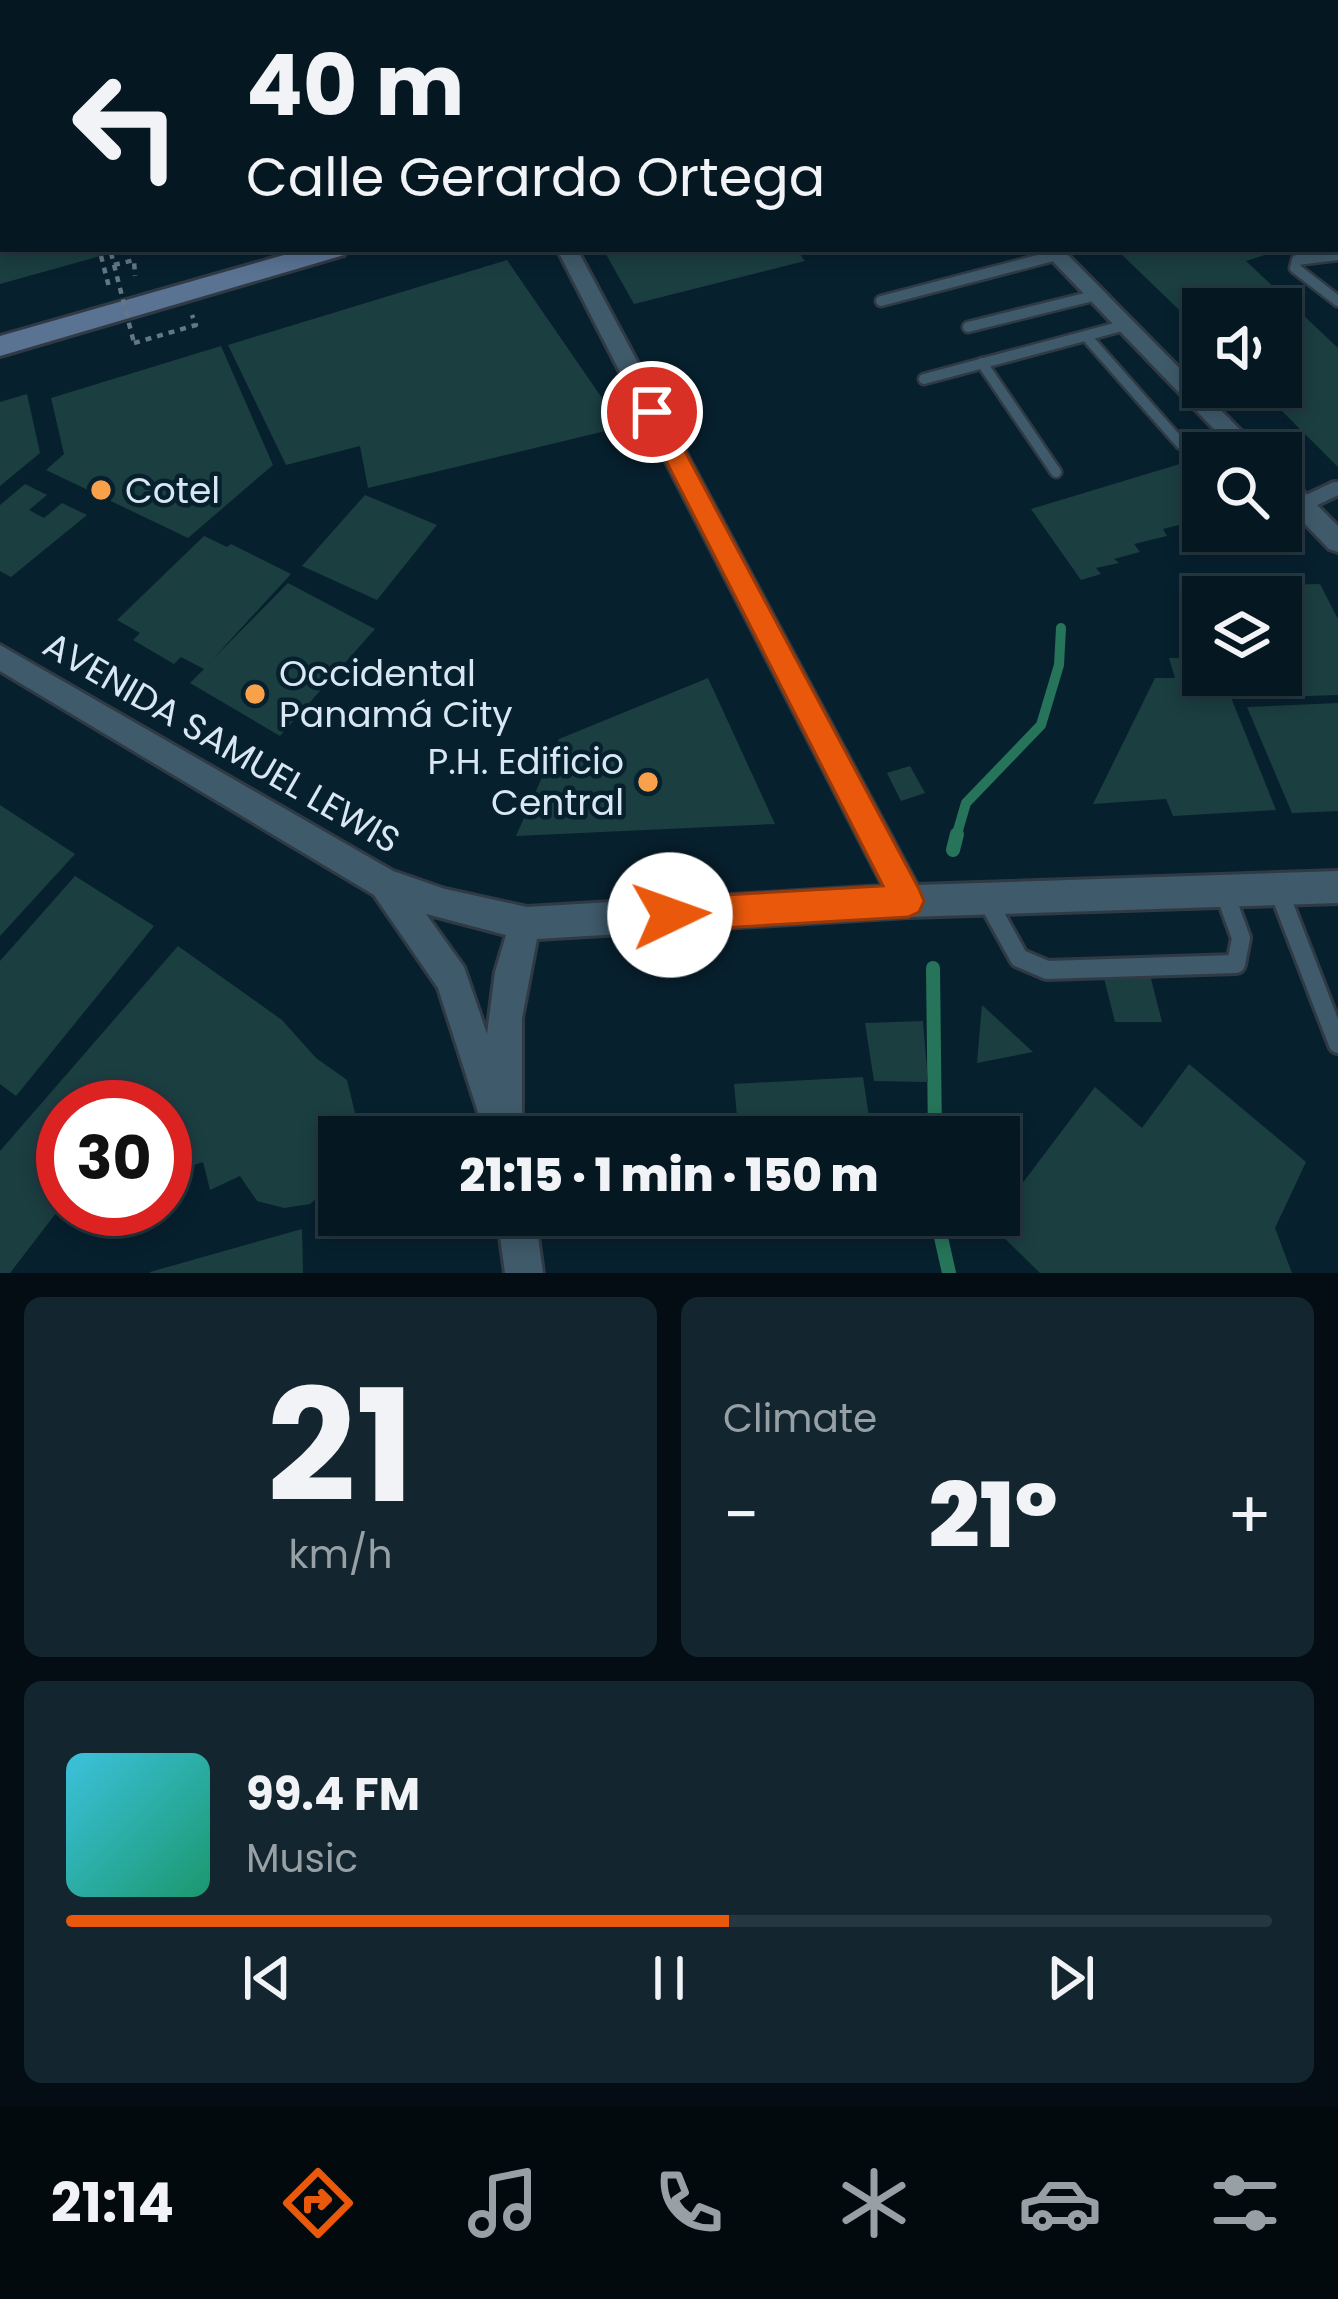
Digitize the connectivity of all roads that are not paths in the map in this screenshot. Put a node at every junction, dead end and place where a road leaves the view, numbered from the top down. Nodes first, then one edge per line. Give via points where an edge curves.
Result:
1 (320, 252) edge
2 (569, 252) edge
3 (1054, 252) edge
4 (1338, 255) edge
5 (1096, 295) junction
6 (881, 301) dead end
7 (1338, 301) edge
8 (1126, 325) junction
9 (968, 327) dead end
10 (1086, 336) junction
11 (0, 346) edge
12 (982, 363) junction
13 (924, 379) dead end
14 (1230, 432) edge
15 (1181, 444) dead end
16 (1056, 472) dead end
17 (1338, 487) edge
18 (1302, 505) edge
19 (1302, 506) edge
20 (1338, 542) edge
21 (0, 658) edge
22 (385, 884) junction
23 (1338, 887) edge
24 (1278, 889) junction
25 (1224, 891) junction
26 (986, 899) junction
27 (908, 901) junction
28 (527, 923) junction
29 (1338, 1044) edge
30 (499, 1116) edge
31 (505, 1116) edge
32 (519, 1236) edge
33 (524, 1273) edge

1 - 11 main road
2 - 27 street
3 - 5 street
3 - 6 lane
4 - 7 lane via 1297,260 1295,268
5 - 8 street
5 - 9 lane
8 - 10 lane
8 - 14 street
10 - 12 lane
10 - 15 lane
12 - 13 lane
12 - 16 lane
17 - 18 lane
19 - 20 street
21 - 22 street, AVENIDA SAMUEL LEWIS
22 - 28 street, AVENIDA SAMUEL LEWIS
22 - 30 street via 452,980
23 - 24 street, AVENIDA SAMUEL LEWIS
24 - 25 street, AVENIDA SAMUEL LEWIS
24 - 29 lane
25 - 26 street, AVENIDA SAMUEL LEWIS
25 - 26 lane via 1241,938 1236,964 1047,970 1019,958
26 - 27 street, AVENIDA SAMUEL LEWIS
27 - 28 street, AVENIDA SAMUEL LEWIS
28 - 31 street via 502,1001
32 - 33 street

